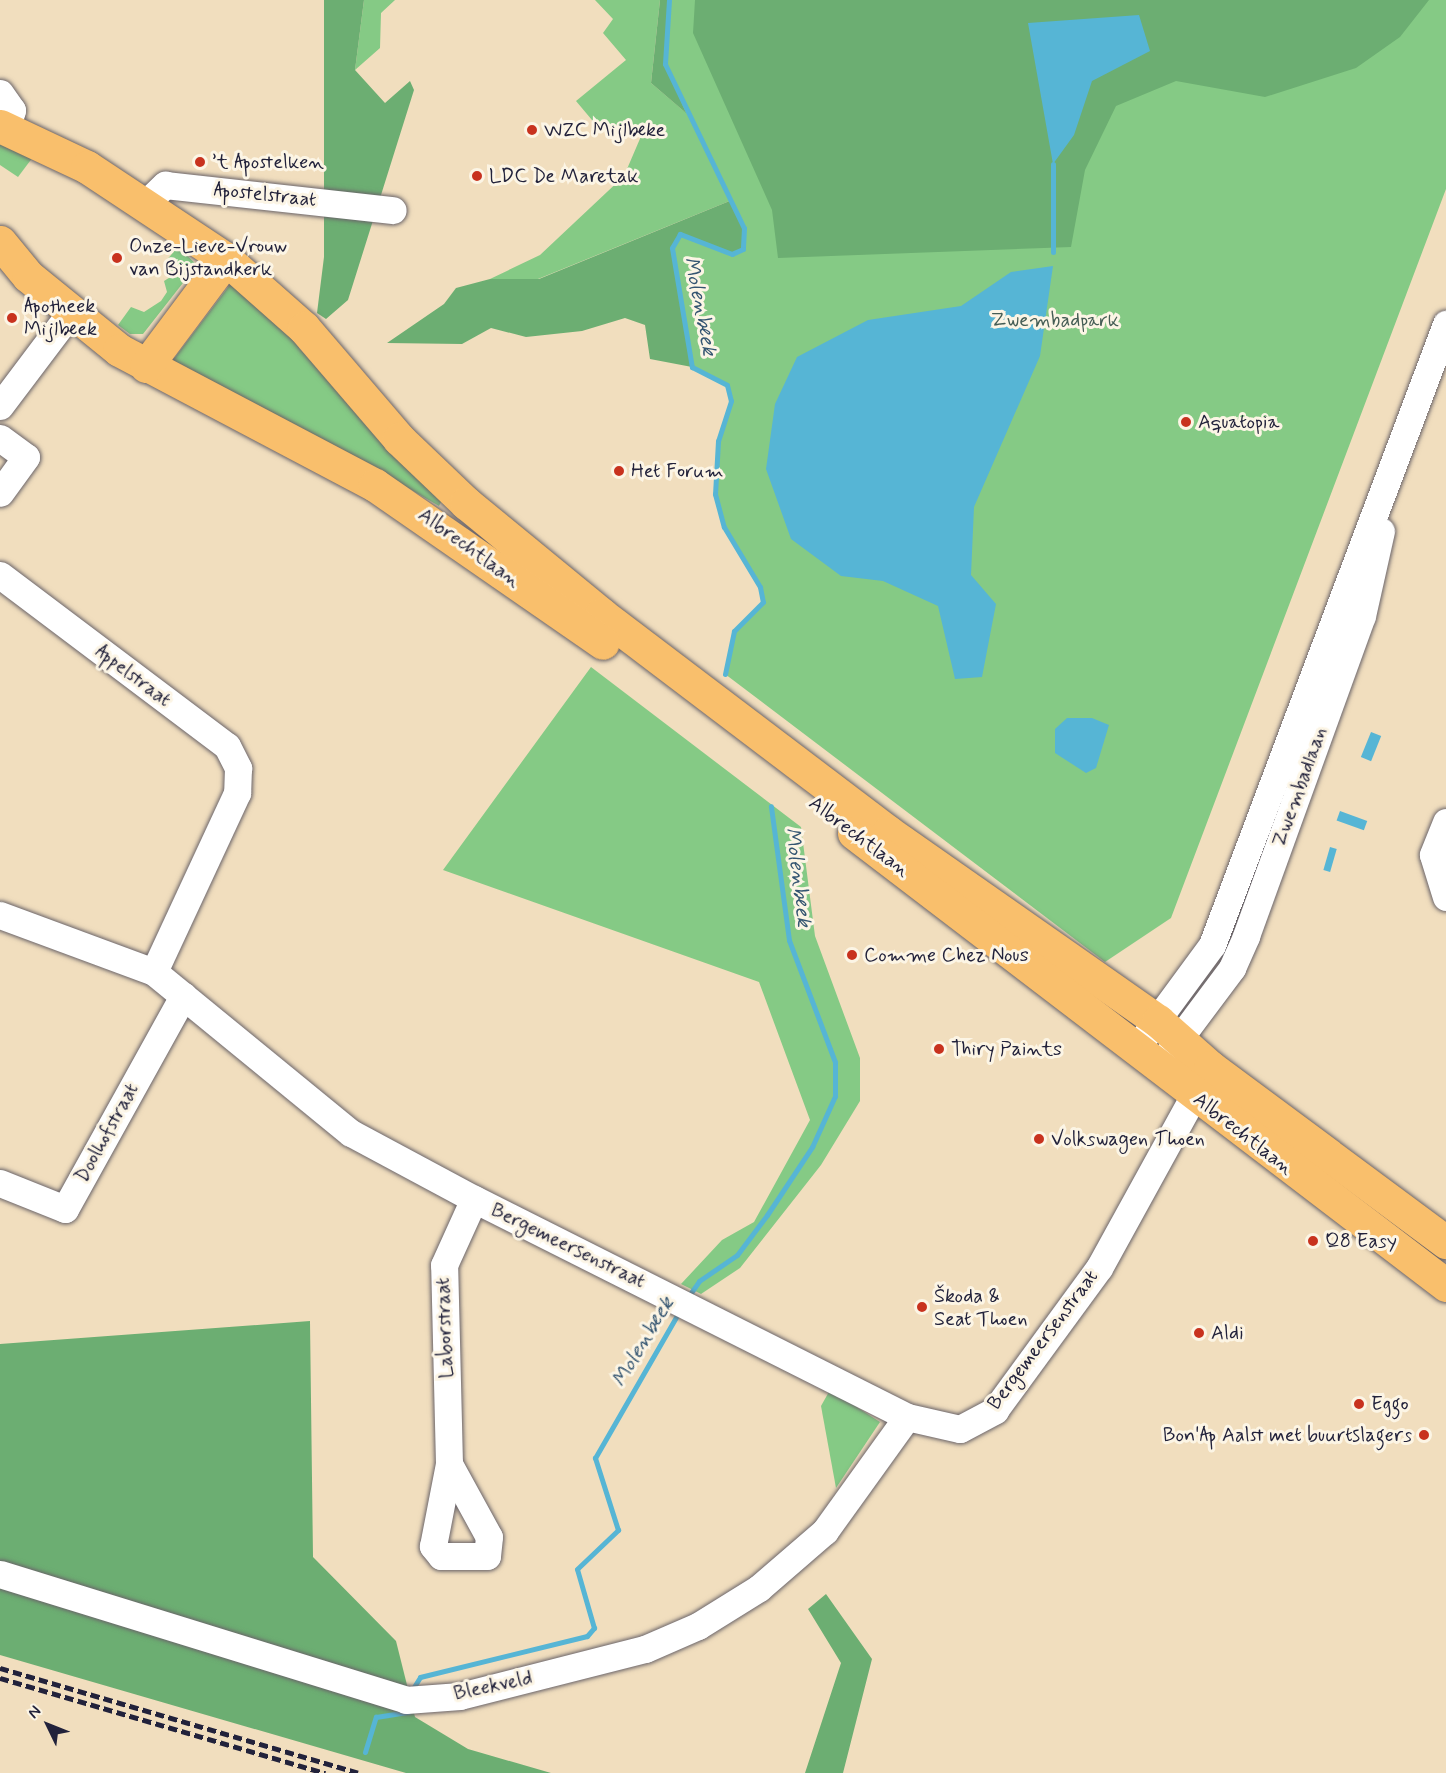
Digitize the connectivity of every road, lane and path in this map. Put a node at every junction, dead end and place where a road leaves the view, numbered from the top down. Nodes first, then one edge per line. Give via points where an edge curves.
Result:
1 (0, 93) edge
2 (3, 127) edge
3 (145, 204) junction
4 (393, 210) dead end
5 (0, 242) edge
6 (226, 259) junction
7 (70, 313) junction
8 (1446, 324) edge
9 (146, 366) junction
10 (0, 406) edge
11 (0, 438) edge
12 (1388, 486) junction
13 (0, 493) edge
14 (0, 575) edge
15 (1320, 655) junction
16 (1304, 777) junction
17 (1446, 822) edge
18 (1247, 895) junction
19 (1446, 897) edge
20 (0, 915) edge
21 (154, 972) junction
22 (183, 996) junction
23 (1169, 1029) junction
24 (1148, 1055) junction
25 (1210, 1067) junction
26 (1193, 1094) junction
27 (0, 1183) edge
28 (474, 1199) junction
29 (1446, 1242) edge
30 (1446, 1285) edge
31 (907, 1417) junction
32 (449, 1464) dead end
33 (0, 1574) edge

1 - 2 street via 12,110
2 - 3 main road, Albrechtlaan via 87,167
3 - 4 street, Apostelstraat via 165,185
3 - 6 main road, Albrechtlaan
5 - 7 main road, Albrechtlaan
6 - 9 main road
6 - 23 main road, Albrechtlaan via 304,328 399,439 466,503 592,608 888,832
7 - 9 main road, Albrechtlaan
7 - 10 street
8 - 12 street, Zwembadlaan
9 - 24 main road, Albrechtlaan via 251,419 433,521
11 - 13 street via 26,457
12 - 15 street, Zwembadlaan
12 - 16 street, Zwembadlaan via 1362,616
14 - 21 street, Appelstraat via 227,746 238,768 237,793
15 - 16 street via 1336,661 1300,763
15 - 18 street, Zwembadlaan
16 - 18 street, Zwembadlaan
17 - 19 street via 1434,855
18 - 23 street, Zwembadlaan via 1232,968
20 - 21 street, Bergemeersenstraat
21 - 22 street, Bergemeersenstraat
22 - 27 street, Doolhofstraat via 65,1209
22 - 28 street, Bergemeersenstraat via 351,1132
23 - 24 street, Zwembadlaan
23 - 25 main road, Albrechtlaan
24 - 26 main road, Albrechtlaan
25 - 26 street, Bergemeersenstraat
25 - 29 main road, Albrechtlaan
26 - 30 main road, Albrechtlaan
26 - 31 street, Bergemeersenstraat via 1099,1268 995,1410 960,1429
28 - 31 street, Bergemeersenstraat
28 - 32 street, Laborstraat via 444,1265
31 - 33 street, Bleekveld via 817,1540 759,1588 698,1626 645,1649 460,1696 406,1700

